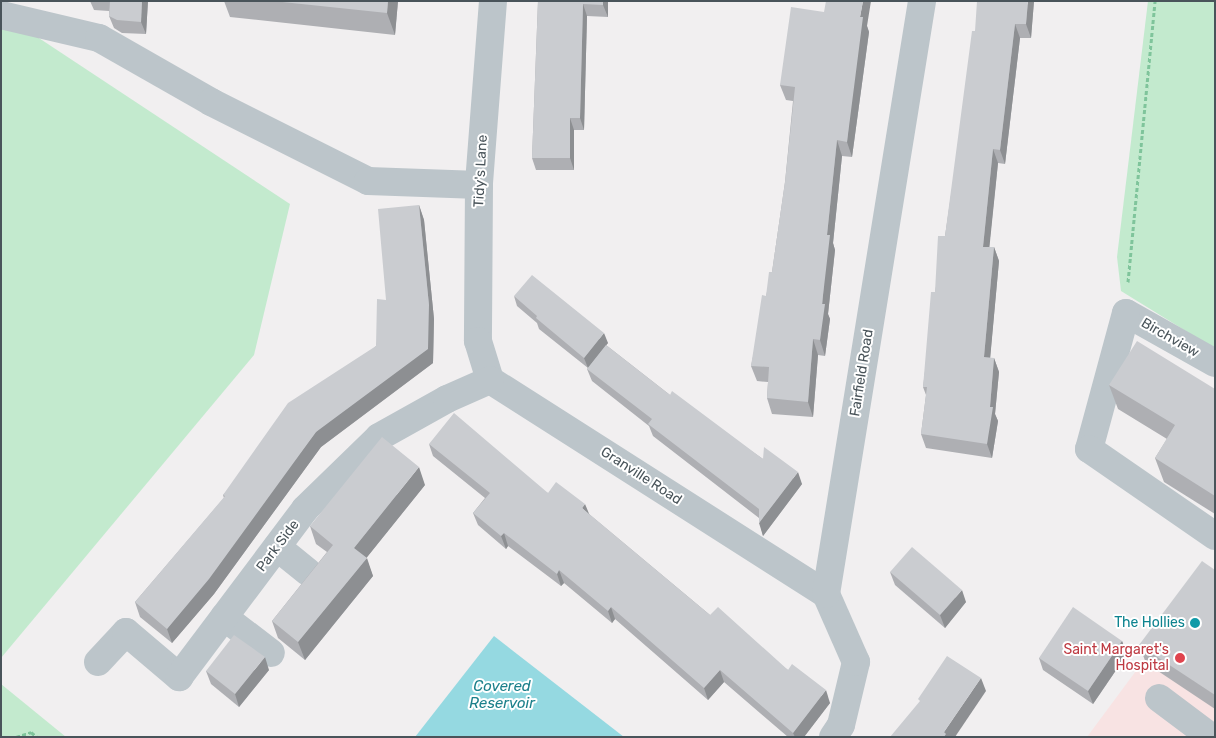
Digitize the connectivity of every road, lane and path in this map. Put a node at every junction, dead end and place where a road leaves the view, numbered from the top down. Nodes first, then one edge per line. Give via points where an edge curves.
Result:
1 (493, 1) edge
2 (922, 1) edge
3 (1155, 1) edge
4 (1, 15) edge
5 (480, 185) junction
6 (1126, 313) junction
7 (1215, 363) edge
8 (490, 380) junction
9 (1215, 536) edge
10 (277, 547) junction
11 (308, 572) dead end
12 (826, 594) junction
13 (224, 617) junction
14 (271, 653) dead end
15 (98, 662) dead end
16 (1159, 698) dead end
17 (16, 737) edge
18 (37, 737) edge
19 (833, 737) edge
20 (1211, 737) edge

1 - 5 street, Tidy's Lane
2 - 12 street, Fairfield Road
3 - 6 path
4 - 5 street via 99,38 211,102 368,181
5 - 8 street, Tidy's Lane via 478,341
6 - 7 street, Birchview
6 - 9 street via 1089,449
8 - 10 street, Park Side via 447,399 379,437 305,509
8 - 12 street, Granville Road
10 - 11 street
10 - 13 street, Park Side
12 - 19 street via 856,662 841,725
13 - 14 street
13 - 15 street, Park Side via 179,677 126,632
16 - 20 street
17 - 18 path via 31,732

